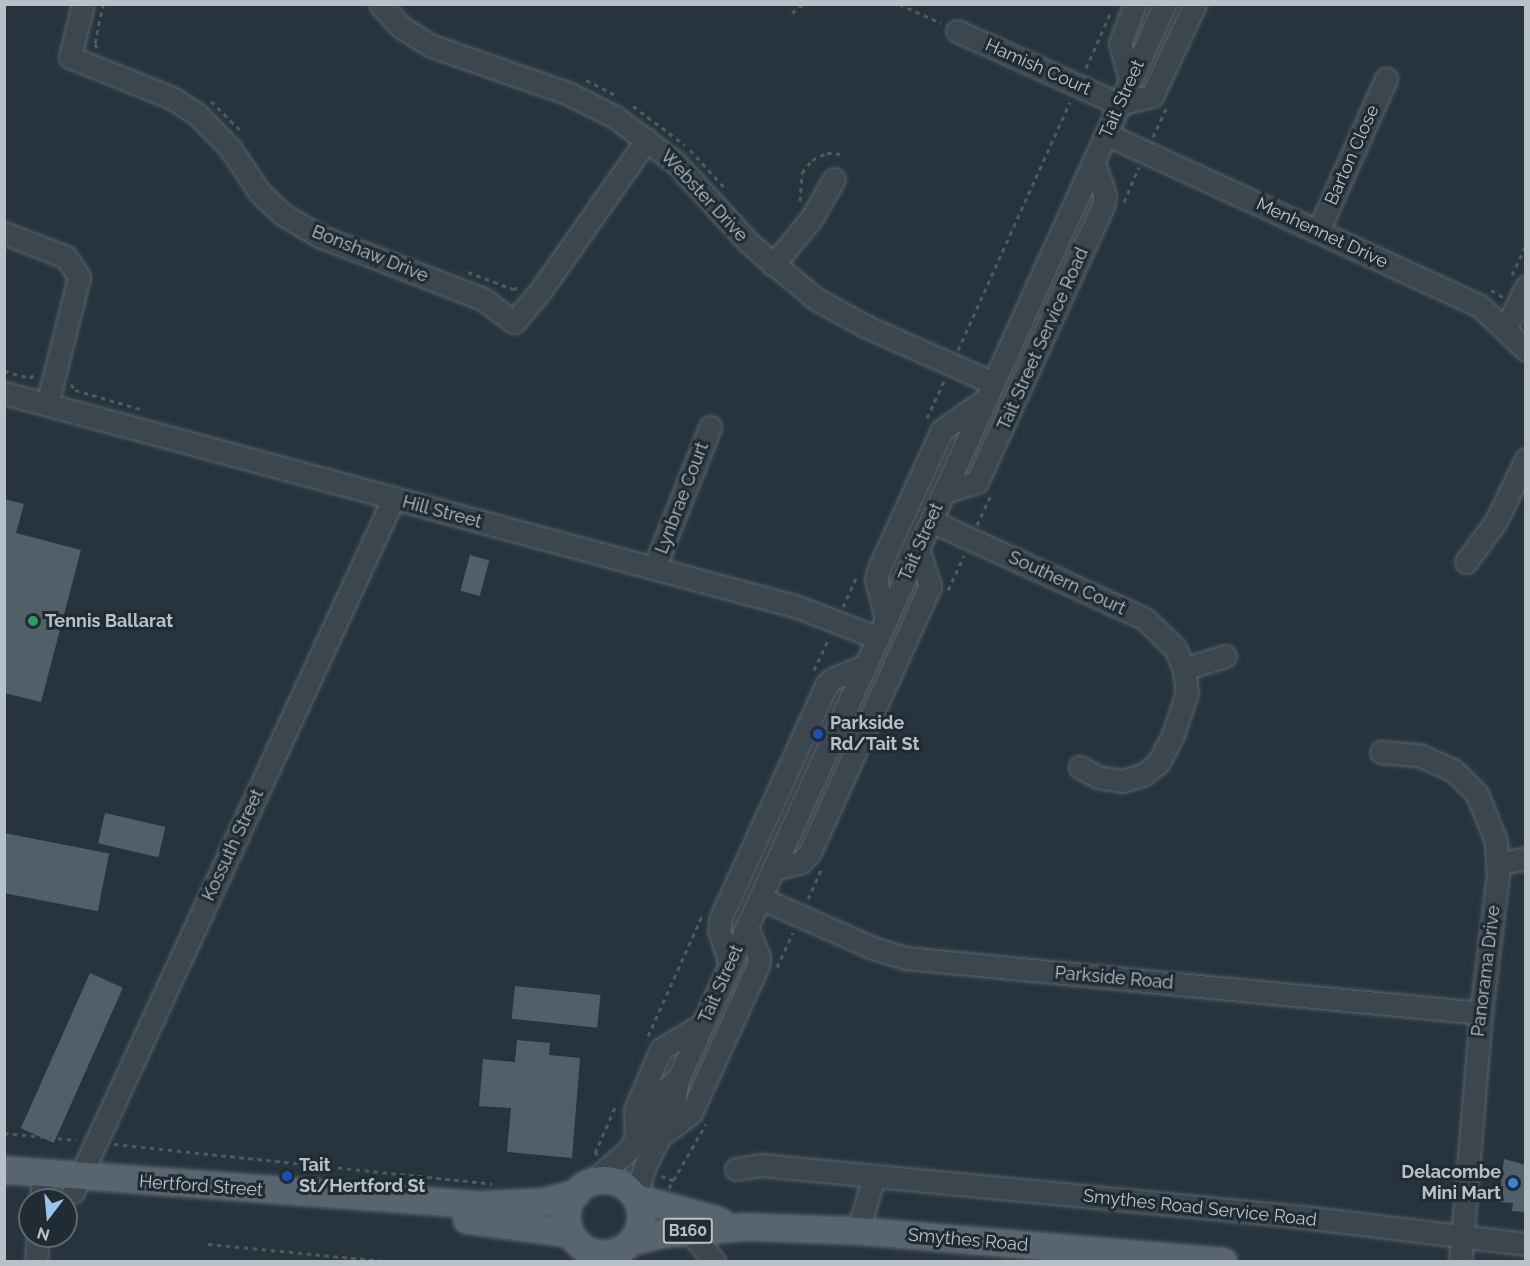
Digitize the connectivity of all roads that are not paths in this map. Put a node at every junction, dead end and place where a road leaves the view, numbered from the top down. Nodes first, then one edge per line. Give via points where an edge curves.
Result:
1 (83, 4) edge
2 (380, 4) edge
3 (1135, 4) edge
4 (1164, 4) edge
5 (1195, 4) edge
6 (957, 31) road end
7 (1386, 79) dead end
8 (1130, 80) junction
9 (1119, 104) junction
10 (1106, 134) junction
11 (646, 139) junction
12 (1093, 161) junction
13 (834, 179) dead end
14 (1318, 231) junction
15 (4, 233) edge
16 (773, 265) junction
17 (1526, 287) edge
18 (1506, 328) junction
19 (1526, 350) edge
20 (989, 392) junction
21 (4, 393) edge
22 (47, 404) junction
23 (710, 427) dead end
24 (1526, 459) edge
25 (944, 492) junction
26 (393, 498) junction
27 (930, 521) junction
28 (918, 549) junction
29 (1466, 562) dead end
30 (654, 568) junction
31 (882, 628) junction
32 (1225, 656) dead end
33 (864, 666) junction
34 (1184, 669) junction
35 (1381, 752) dead end
36 (1080, 766) dead end
37 (1526, 858) edge
38 (1498, 864) junction
39 (773, 869) junction
40 (760, 898) junction
41 (747, 927) junction
42 (730, 964) junction
43 (1480, 1013) junction
44 (703, 1024) junction
45 (678, 1079) junction
46 (658, 1139) junction
47 (636, 1140) junction
48 (736, 1169) dead end
49 (4, 1170) edge
50 (874, 1176) junction
51 (586, 1178) junction
52 (76, 1184) junction
53 (62, 1188) edge
54 (636, 1197) junction
55 (747, 1227) junction
56 (689, 1231) junction
57 (858, 1231) junction
58 (1461, 1238) junction
59 (1526, 1244) edge
60 (572, 1245) edge
61 (623, 1250) edge
62 (715, 1262) edge
63 (1224, 1262) edge
64 (1460, 1262) edge

1 - 11 street, Bonshaw Drive via 70,57 172,98 197,114 227,143 260,193 284,215 319,236 483,299 514,322 541,290
2 - 11 street, Webster Drive via 400,27 422,41 581,99
3 - 8 street via 1120,43
4 - 8 street, Tait Street
5 - 9 street via 1152,96
6 - 9 street, Hamish Court
7 - 14 street, Barton Close
8 - 9 street, Tait Street
9 - 10 street, Tait Street
10 - 12 street, Tait Street
10 - 14 street, Menhennet Drive
11 - 16 street, Webster Drive via 683,170
12 - 20 street, Tait Street
12 - 25 street, Tait Street Service Road via 1105,195 1103,206 977,482
13 - 16 street via 811,219
14 - 18 street, Menhennet Drive via 1480,306
15 - 22 street via 62,255 78,273 79,283
16 - 20 street, Webster Drive via 811,295 850,318 952,365
17 - 18 street
18 - 19 street, Menhennet Drive
20 - 25 street, Tait Street
20 - 31 street via 943,429 912,495 877,573
21 - 22 street, Hill Street
22 - 26 street, Hill Street
23 - 30 street, Lynbrae Court
24 - 29 street via 1496,521
25 - 27 street, Tait Street
26 - 30 street, Hill Street
26 - 52 street, Kossuth Street
27 - 28 street, Tait Street
27 - 34 street, Southern Court via 1145,619 1167,638
28 - 31 street, Tait Street
28 - 39 street via 930,586 810,852 801,862
30 - 31 street, Hill Street
31 - 33 street, Tait Street
32 - 34 street
33 - 39 street, Tait Street
33 - 42 street via 826,685 720,920
34 - 36 street, Southern Court via 1184,706 1169,744 1154,767 1139,777 1118,781 1098,777
35 - 38 street, Panorama Drive via 1427,757 1464,779 1489,818
37 - 38 street
38 - 43 street, Panorama Drive
39 - 40 street, Tait Street
40 - 41 street, Tait Street
40 - 43 street, Parkside Road via 873,948 906,958
41 - 42 street, Tait Street
41 - 46 street via 759,965 691,1113
42 - 44 street, Tait Street
43 - 58 street, Panorama Drive
44 - 45 street, Tait Street
44 - 47 street via 661,1049 635,1109
45 - 46 street, Tait Street via 675,1101
45 - 47 street, Tait Street via 666,1089
46 - 54 street, Tait Street
47 - 51 street, Tait Street
48 - 50 street, Smythes Road Service Road via 756,1164
49 - 52 main road, Hertford Street / B160
50 - 57 street
50 - 58 street, Smythes Road Service Road via 1303,1217
51 - 52 main road, Hertford Street / B160 via 544,1202 480,1205
51 - 54 main road, B160 via 617,1183
51 - 60 main road via 569,1208
52 - 53 main road, Hertford Street / B160
52 - 60 main road, Hertford Street / B160 via 498,1222
54 - 55 main road, Smythes Road / B160 via 667,1209
54 - 61 main road, B160 via 641,1221
55 - 56 main road, Smythes Road / B160
55 - 57 main road, Smythes Road / B160
56 - 61 main road, Smythes Road / B160
56 - 62 street
57 - 63 main road, Smythes Road / B160
58 - 59 street, Smythes Road Service Road
58 - 64 street, Panorama Drive
60 - 61 main road, B160 via 600,1254

